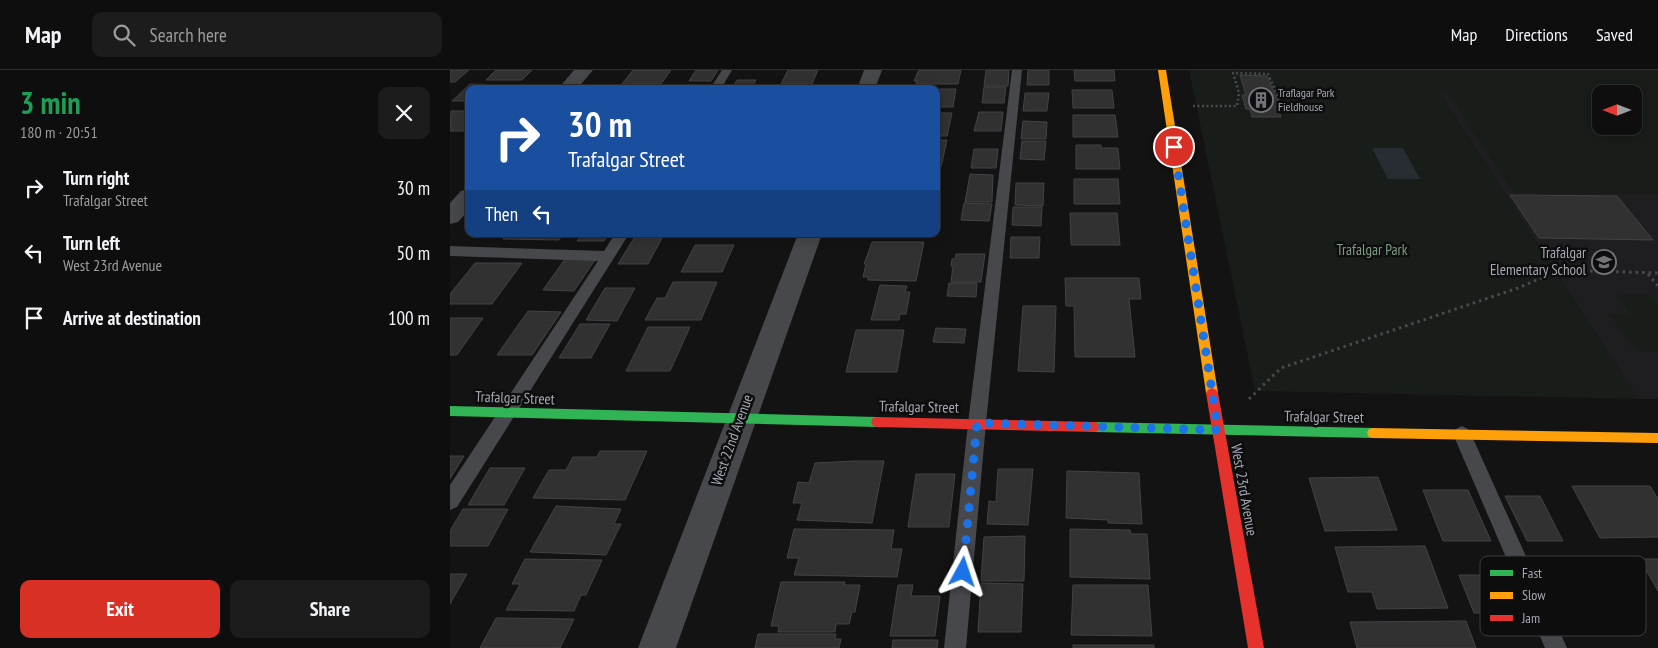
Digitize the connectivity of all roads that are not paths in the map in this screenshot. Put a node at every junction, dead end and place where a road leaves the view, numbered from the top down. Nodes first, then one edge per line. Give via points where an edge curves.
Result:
1 (584, 70) edge
2 (727, 70) edge
3 (873, 70) edge
4 (1017, 70) edge
5 (1162, 70) edge
6 (571, 85) edge
7 (718, 85) edge
8 (867, 85) edge
9 (465, 200) edge
10 (450, 217) edge
11 (620, 237) edge
12 (809, 237) edge
13 (450, 251) edge
14 (608, 256) junction
15 (450, 411) edge
16 (506, 413) junction
17 (740, 419) junction
18 (977, 423) junction
19 (1218, 430) junction
20 (1462, 434) junction
21 (1658, 438) edge
22 (450, 501) edge
23 (1516, 556) edge
24 (1551, 636) edge
25 (657, 648) edge
26 (955, 648) edge
27 (1256, 648) edge
28 (1556, 648) edge

1 - 6 street
2 - 7 lane
3 - 8 street
4 - 18 lane
5 - 19 street, West 23rd Avenue
9 - 10 street
11 - 14 lane
12 - 17 street, West 22nd Avenue
13 - 14 lane
14 - 16 lane
15 - 16 street, Trafalgar Street
16 - 17 street, Trafalgar Street
16 - 22 lane
17 - 18 street, Trafalgar Street
17 - 25 street, West 22nd Avenue
18 - 19 street, Trafalgar Street
18 - 26 lane
19 - 20 street, Trafalgar Street
19 - 27 street, West 23rd Avenue
20 - 21 street, Trafalgar Street
20 - 23 lane
24 - 28 lane

